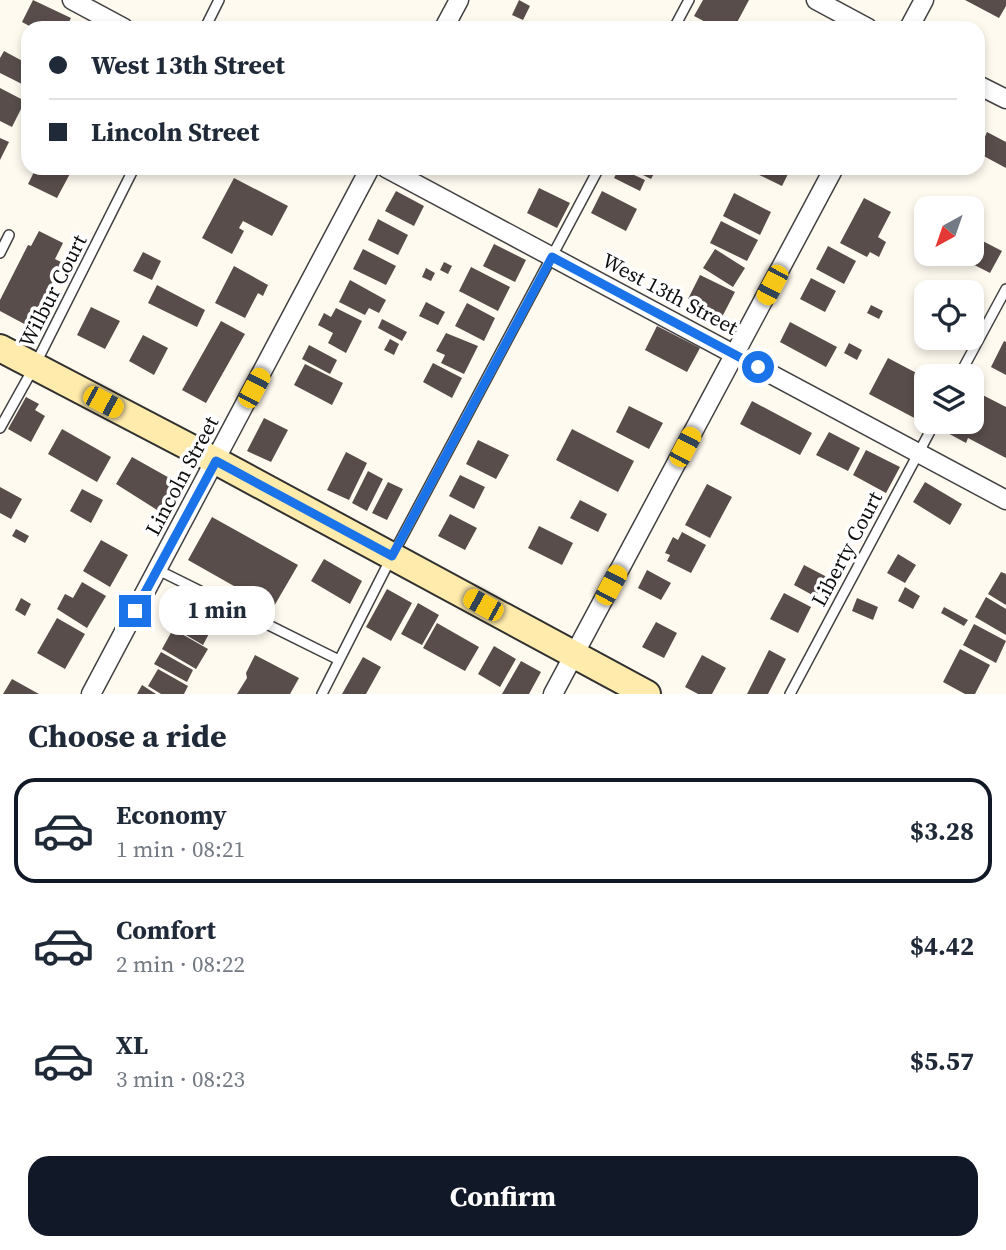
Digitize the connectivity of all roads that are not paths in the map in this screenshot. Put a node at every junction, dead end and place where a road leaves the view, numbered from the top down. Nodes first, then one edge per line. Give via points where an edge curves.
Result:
1 (72, 0) edge
2 (219, 0) edge
3 (689, 0) edge
4 (816, 0) edge
5 (923, 0) edge
6 (453, 2) edge
7 (111, 21) edge
8 (208, 21) edge
9 (446, 21) edge
10 (678, 21) edge
11 (855, 21) edge
12 (912, 21) edge
13 (985, 88) edge
14 (1006, 99) edge
15 (130, 175) edge
16 (366, 175) edge
17 (399, 175) edge
18 (596, 175) edge
19 (830, 175) edge
20 (9, 236) dead end
21 (0, 253) edge
22 (552, 257) junction
23 (1006, 289) edge
24 (0, 348) edge
25 (735, 354) junction
26 (965, 364) edge
27 (34, 367) junction
28 (0, 428) edge
29 (928, 434) edge
30 (918, 453) junction
31 (216, 461) junction
32 (1006, 500) edge
33 (392, 556) junction
34 (158, 570) junction
35 (574, 655) junction
36 (339, 660) junction
37 (91, 694) edge
38 (322, 694) edge
39 (553, 694) edge
40 (646, 694) edge
41 (790, 694) edge

1 - 7 street
2 - 8 lane
3 - 10 lane
4 - 11 street
5 - 12 street
6 - 9 street
13 - 14 street
15 - 27 lane, Wilbur Court
16 - 31 street, Lincoln Street
17 - 22 street, West 13th Street
18 - 22 lane
19 - 25 street
20 - 21 lane
22 - 25 street, West 13th Street
22 - 33 lane
23 - 26 lane
24 - 27 main road
25 - 30 street, West 13th Street
25 - 35 street
27 - 28 lane, Wilbur Court
27 - 31 main road
29 - 30 lane, Liberty Court
30 - 32 street, West 13th Street
30 - 41 lane, Liberty Court
31 - 33 main road
31 - 34 street, Lincoln Street
33 - 35 main road
33 - 36 lane
34 - 36 lane
34 - 37 street, Lincoln Street
35 - 39 street
35 - 40 main road
36 - 38 lane

